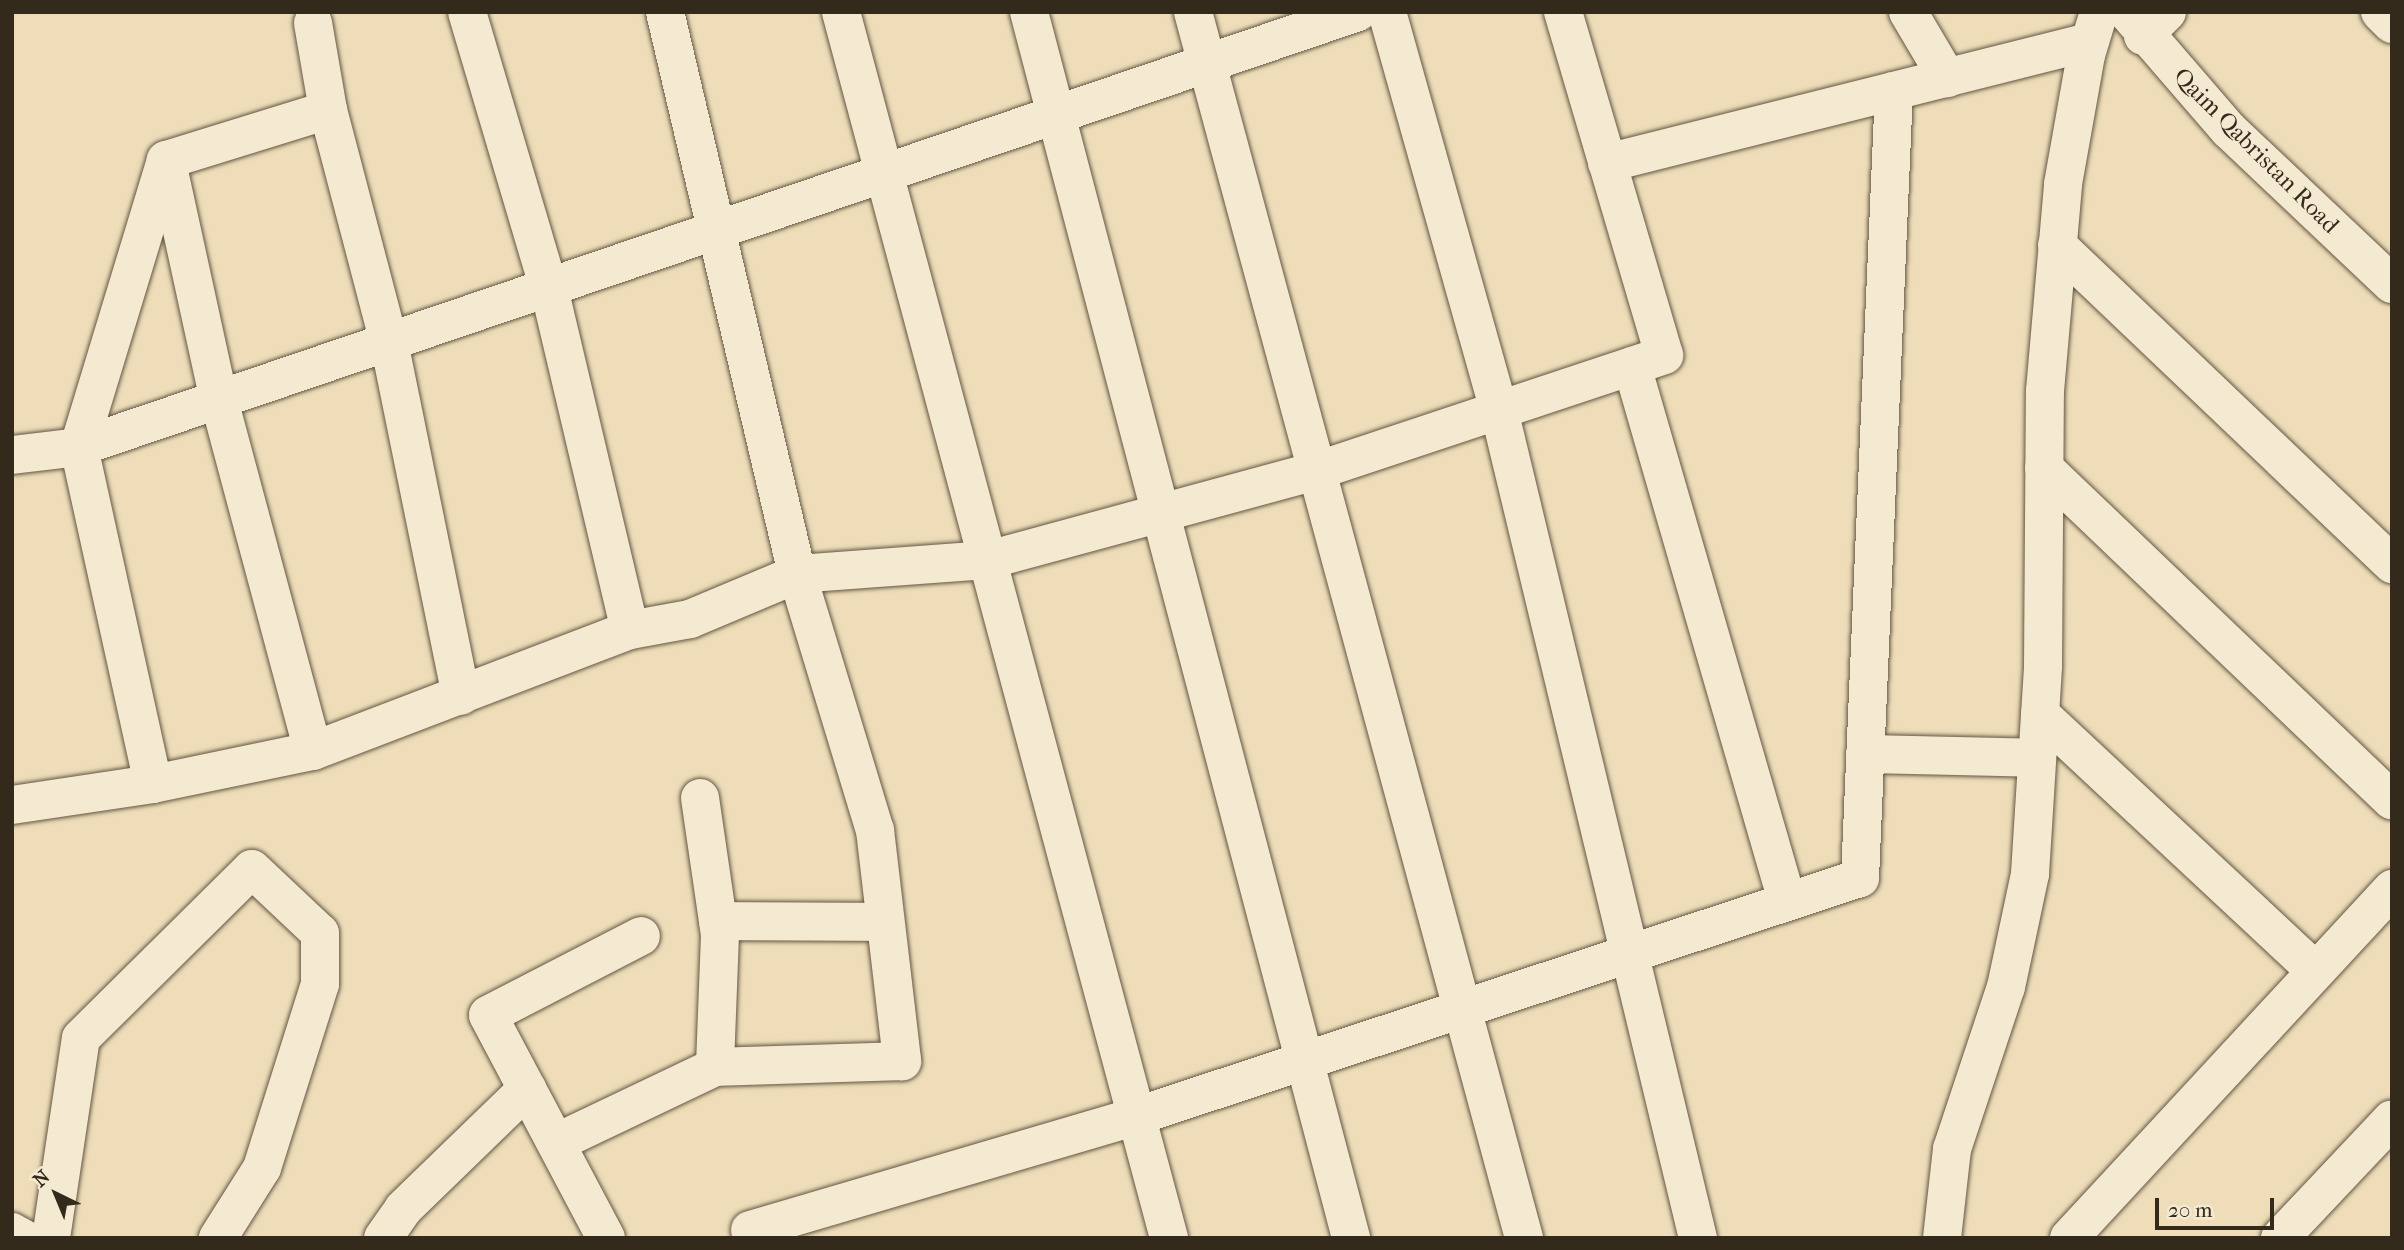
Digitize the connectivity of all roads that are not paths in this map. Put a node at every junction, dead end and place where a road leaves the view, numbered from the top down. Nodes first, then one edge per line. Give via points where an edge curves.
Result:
1 (467, 12) edge
2 (665, 12) edge
3 (841, 12) edge
4 (1029, 12) edge
5 (1193, 12) edge
6 (1359, 12) edge
7 (1387, 12) edge
8 (1908, 12) edge
9 (2380, 12) edge
10 (1566, 13) edge
11 (2146, 20) edge
12 (313, 23) dead end
13 (2392, 24) edge
14 (2094, 27) edge
15 (1207, 64) junction
16 (1947, 78) junction
17 (1894, 91) junction
18 (328, 110) junction
19 (1056, 116) junction
20 (166, 160) junction
21 (1607, 163) junction
22 (885, 174) junction
23 (720, 230) junction
24 (2057, 245) junction
25 (2392, 284) edge
26 (550, 288) junction
27 (389, 342) junction
28 (1632, 366) junction
29 (219, 400) junction
30 (1499, 410) junction
31 (79, 447) junction
32 (12, 455) edge
33 (2044, 468) junction
34 (1316, 471) junction
35 (1161, 513) junction
36 (988, 560) junction
37 (2392, 564) edge
38 (797, 574) junction
39 (630, 630) junction
40 (461, 696) junction
41 (2040, 714) junction
42 (313, 751) junction
43 (1865, 754) junction
44 (2037, 758) junction
45 (153, 784) junction
46 (700, 798) dead end
47 (2392, 800) edge
48 (12, 805) edge
49 (2392, 889) edge
50 (1787, 901) junction
51 (718, 921) junction
52 (886, 922) junction
53 (641, 936) dead end
54 (1629, 951) junction
55 (2316, 971) junction
56 (1462, 1007) junction
57 (1304, 1059) junction
58 (715, 1067) junction
59 (527, 1089) junction
60 (1136, 1116) junction
61 (2392, 1119) edge
62 (555, 1143) junction
63 (750, 1230) dead end
64 (12, 1232) edge
65 (599, 1234) edge
66 (23, 1238) edge
67 (51, 1238) edge
68 (218, 1238) edge
69 (383, 1238) edge
70 (1169, 1238) edge
71 (1351, 1238) edge
72 (1524, 1238) edge
73 (1698, 1238) edge
74 (1942, 1238) edge
75 (2069, 1238) edge
76 (2280, 1238) edge

1 - 26 street
2 - 23 street
3 - 22 street
4 - 19 street
5 - 15 street
6 - 15 street
7 - 30 street
8 - 16 street
9 - 13 street
10 - 21 street
11 - 25 street, Qaim Qabristan Road via 2229,130
12 - 18 street
14 - 16 street
14 - 24 street
15 - 19 street
15 - 34 street
16 - 17 street
17 - 21 street
17 - 43 street
18 - 20 street
18 - 27 street
19 - 22 street
19 - 35 street
20 - 29 street
20 - 31 street
21 - 28 street via 1664,355
22 - 23 street
22 - 36 street
23 - 26 street
23 - 38 street
24 - 33 street
24 - 37 street
26 - 27 street
26 - 39 street
27 - 29 street
27 - 40 street
28 - 30 street
28 - 50 street
29 - 31 street
29 - 42 street
30 - 34 street
30 - 54 street
31 - 32 street
31 - 45 street
33 - 41 street
33 - 47 street
34 - 35 street
34 - 56 street
35 - 36 street
35 - 57 street
36 - 38 street
36 - 60 street
38 - 39 street via 690,619
38 - 52 street via 875,830
39 - 40 street
40 - 42 street
41 - 44 street
41 - 55 street
42 - 45 street
43 - 44 street
43 - 50 street via 1860,878
44 - 74 street via 2030,874 2006,986 1952,1149
45 - 48 street
46 - 51 street
49 - 55 street
50 - 54 street
51 - 52 street
51 - 58 street
52 - 58 street via 902,1061
53 - 59 street via 488,1015
54 - 56 street
54 - 73 street
55 - 75 street
56 - 57 street
56 - 72 street
57 - 60 street
57 - 71 street
58 - 62 street
59 - 62 street
59 - 69 street via 403,1209
60 - 63 street
60 - 70 street
61 - 76 street
62 - 65 street
64 - 66 street
67 - 68 street via 81,1038 252,869 320,933 320,984 262,1168

